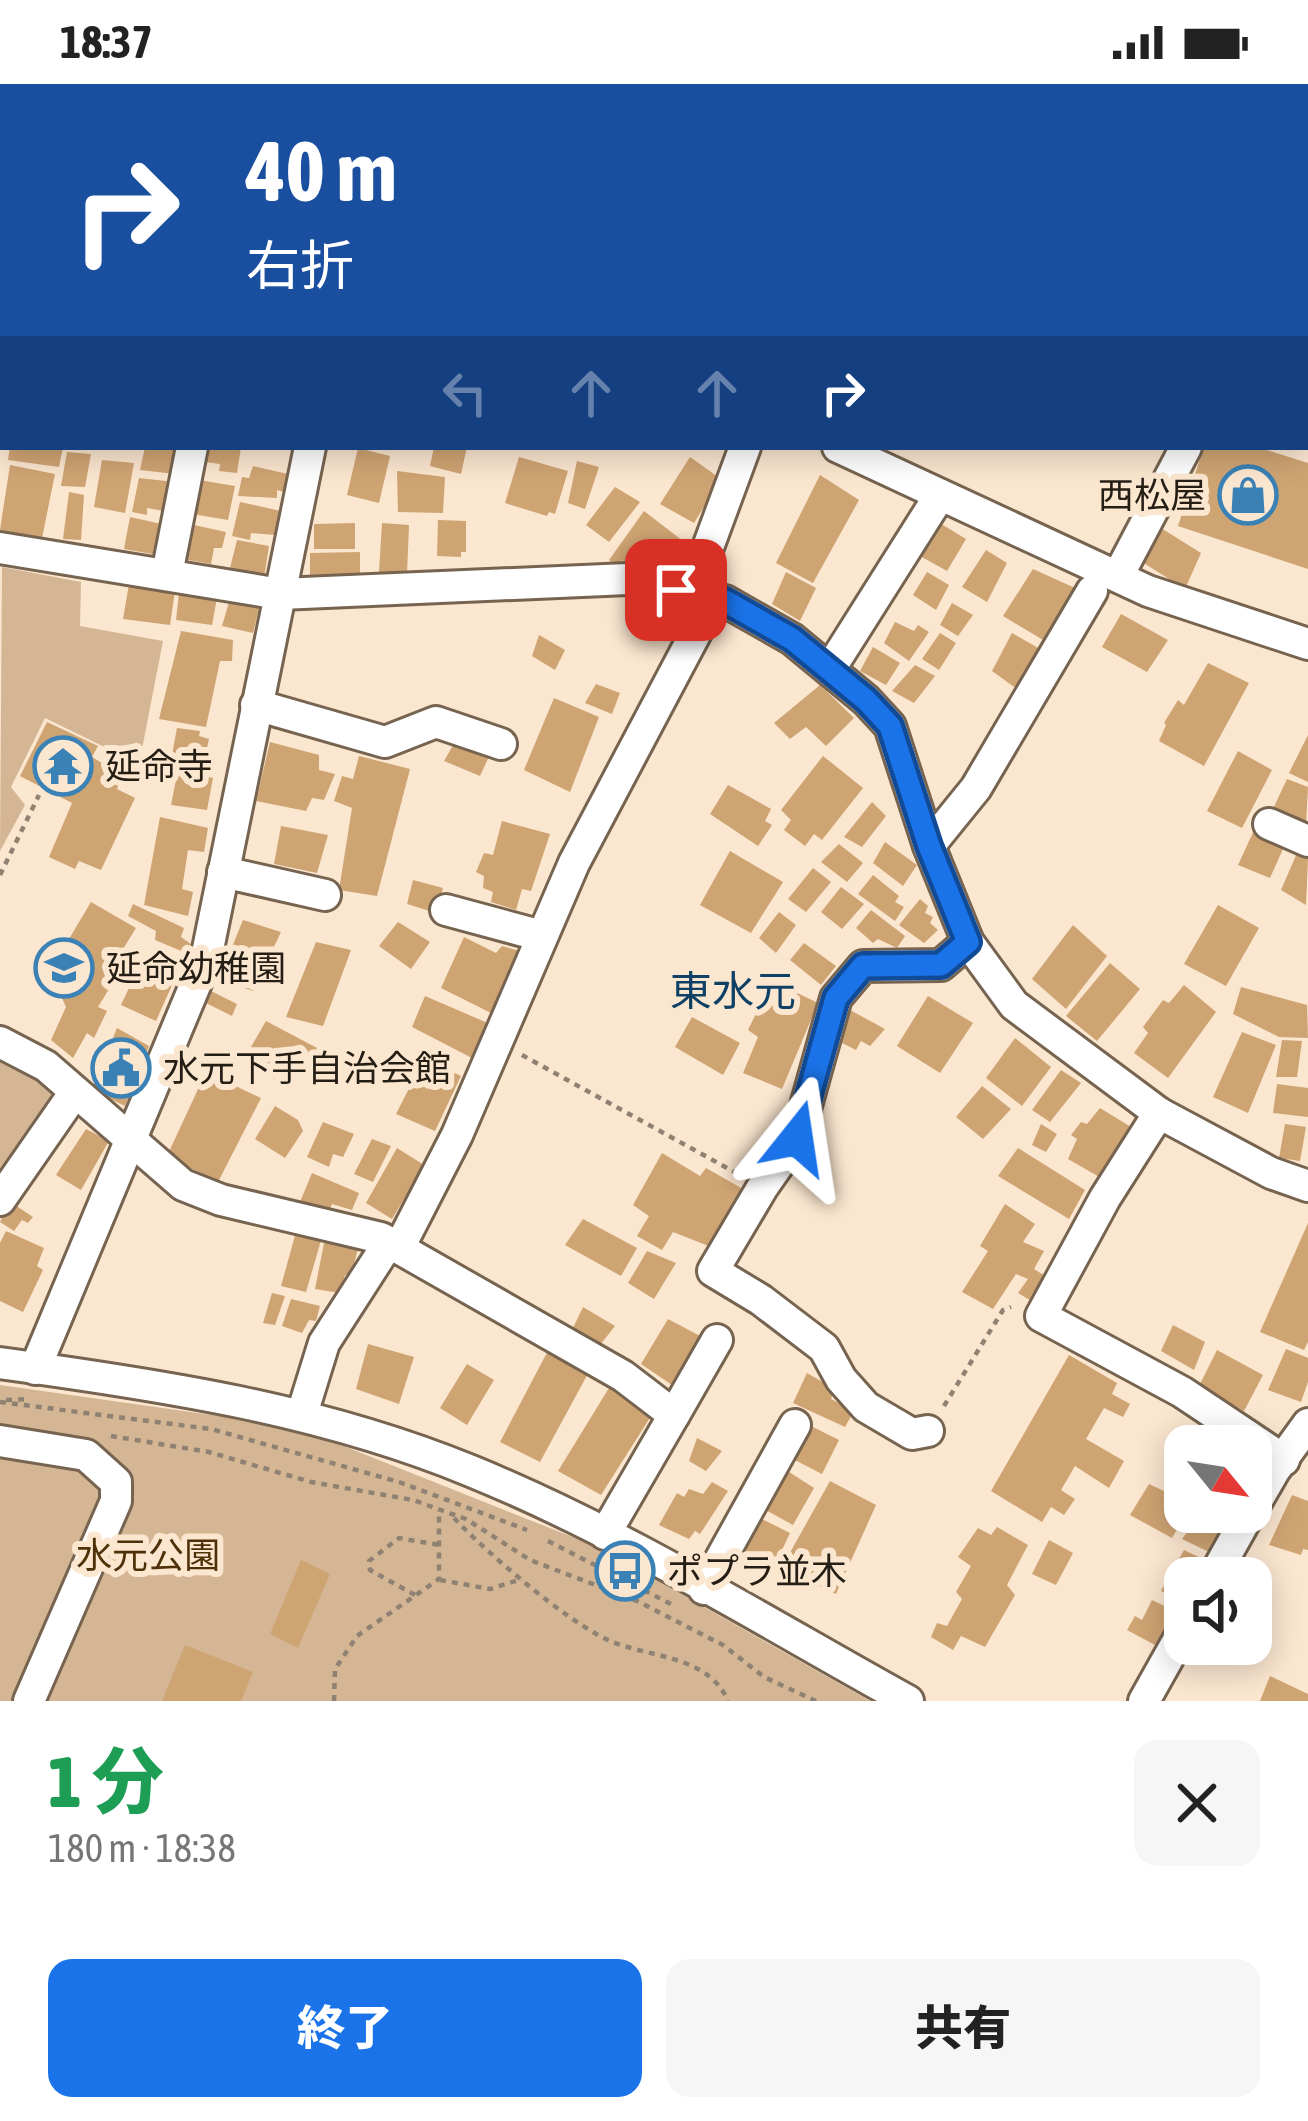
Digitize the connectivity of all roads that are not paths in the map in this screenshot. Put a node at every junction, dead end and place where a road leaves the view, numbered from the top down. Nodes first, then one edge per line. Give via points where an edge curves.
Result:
1 (192, 450) edge
2 (309, 450) edge
3 (744, 450) edge
4 (844, 450) edge
5 (1184, 450) edge
6 (940, 495) junction
7 (0, 548) edge
8 (167, 574) junction
9 (1105, 584) junction
10 (280, 594) junction
11 (705, 596) junction
12 (1308, 644) edge
13 (830, 668) junction
14 (256, 705) junction
15 (502, 744) dead end
16 (1269, 824) dead end
17 (1308, 841) edge
18 (929, 846) junction
19 (223, 872) junction
20 (325, 895) dead end
21 (446, 910) dead end
22 (542, 936) junction
23 (968, 942) junction
24 (0, 1042) edge
25 (75, 1092) junction
26 (1159, 1113) junction
27 (129, 1137) junction
28 (1308, 1186) edge
29 (0, 1200) edge
30 (394, 1245) junction
31 (717, 1340) dead end
32 (0, 1363) edge
33 (35, 1369) junction
34 (302, 1414) junction
35 (674, 1415) junction
36 (1308, 1424) edge
37 (795, 1425) dead end
38 (928, 1431) road end
39 (0, 1441) edge
40 (1284, 1460) junction
41 (1272, 1479) edge
42 (605, 1534) junction
43 (704, 1588) junction
44 (1164, 1665) edge
45 (29, 1701) edge
46 (908, 1701) edge
47 (1144, 1701) edge

1 - 8 street
2 - 10 street
3 - 11 street via 706,550
4 - 6 street
5 - 9 street
6 - 9 street
6 - 13 street
7 - 8 street
8 - 10 street
9 - 12 street
9 - 18 street via 976,788
10 - 11 street via 628,579
10 - 14 street
11 - 13 street via 751,614
11 - 22 street via 702,621
13 - 18 street via 890,726
14 - 15 street via 385,742 436,722
14 - 19 street
16 - 17 street
18 - 23 street
19 - 20 street
19 - 27 street via 206,959
21 - 22 street
22 - 30 street via 457,1135
23 - 26 street via 1014,1005
23 - 38 street via 941,965 863,966 836,998 797,1138 713,1270 824,1348 866,1407 912,1434
24 - 25 street
25 - 27 street
25 - 29 street
26 - 28 street
26 - 40 street via 1040,1316 1182,1392
27 - 30 street via 206,1196
27 - 33 street
30 - 34 street via 324,1343
30 - 35 street via 622,1376
31 - 35 street
32 - 33 street
33 - 34 street
34 - 42 street via 469,1470
35 - 42 street
36 - 40 street
37 - 43 street
39 - 45 street via 86,1454 116,1482 116,1502
40 - 41 street
42 - 43 street
43 - 46 street
44 - 47 street

